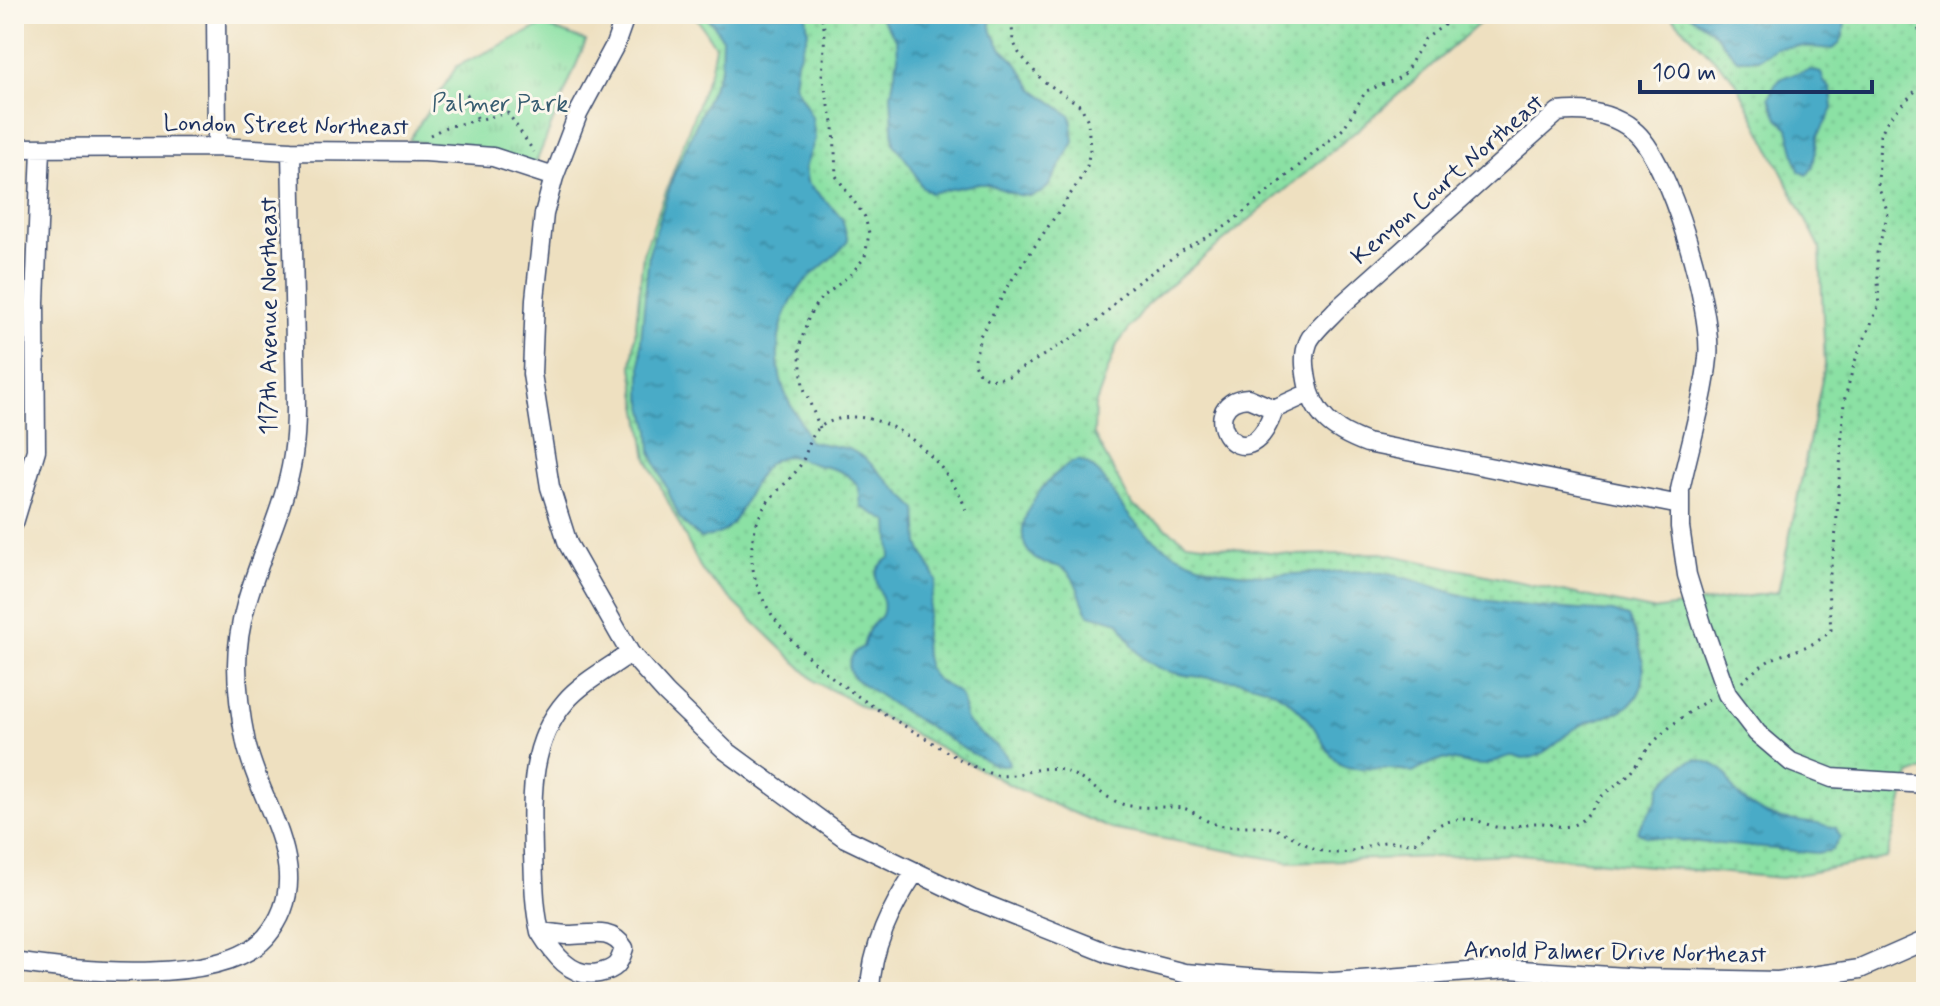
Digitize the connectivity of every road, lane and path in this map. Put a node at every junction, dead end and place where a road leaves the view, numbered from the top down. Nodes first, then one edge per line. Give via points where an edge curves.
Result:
1 (216, 14) edge
2 (626, 14) edge
3 (821, 14) edge
4 (1016, 14) edge
5 (1459, 14) edge
6 (1912, 14) edge
7 (1926, 46) edge
8 (1926, 80) edge
9 (467, 94) dead end
10 (478, 120) junction
11 (217, 147) junction
12 (14, 148) edge
13 (41, 149) junction
14 (291, 151) junction
15 (420, 152) junction
16 (545, 174) junction
17 (1309, 393) junction
18 (1274, 409) dead end
19 (820, 428) junction
20 (1680, 505) junction
21 (966, 510) dead end
22 (14, 523) edge
23 (630, 653) junction
24 (1726, 690) junction
25 (1926, 784) edge
26 (915, 872) junction
27 (540, 932) dead end
28 (1926, 940) edge
29 (14, 962) edge
30 (870, 992) edge

1 - 11 street
2 - 16 street, Arnold Palmer Drive Northeast via 615,45
3 - 19 path via 822,76 834,127 836,176 865,217 869,233 865,257 818,301 799,348 803,386
4 - 5 path via 1013,41 1019,53 1042,80 1081,106 1090,149 1078,183 980,336 974,364 985,377 996,379 1074,337 1128,289 1240,215 1343,129 1366,91 1405,73 1425,39
6 - 7 path
8 - 24 path via 1889,118 1880,135 1878,185 1888,213 1877,253 1879,305 1844,401 1828,588 1831,630 1806,648 1766,662
9 - 10 path
10 - 15 path via 432,133
10 - 16 path via 508,113
11 - 13 street, London Street Northeast
11 - 14 street, London Street Northeast
12 - 13 street, London Street Northeast
13 - 22 street via 36,450
14 - 15 street, London Street Northeast
14 - 29 street, 117th Avenue Northeast via 296,421 291,467 245,607 237,664 246,743 282,835 289,873 286,897 265,939 209,967 76,971
15 - 16 street, London Street Northeast via 493,157
16 - 23 street, Arnold Palmer Drive Northeast via 532,374 550,487 568,544
17 - 18 street
17 - 20 street, Kenyon Court Northeast via 1320,417 1340,433 1367,443
17 - 20 street, Kenyon Court Northeast via 1304,363 1308,341 1336,310 1558,112 1583,109 1634,130 1654,155 1697,271 1709,357
19 - 21 path via 868,417 884,422 925,452
19 - 24 path via 802,462 770,497 754,529 752,564 765,600 797,645 836,682 891,719 995,775 1055,769 1122,804 1183,808 1213,824 1266,826 1338,854 1386,842 1415,842 1439,825 1469,819 1497,827 1572,825 1585,819 1678,719
20 - 24 street, Kenyon Court Northeast via 1687,575
23 - 26 street, Arnold Palmer Drive Northeast via 725,750 845,838
23 - 27 street via 567,700 546,731 532,789 534,909
24 - 25 street, Kenyon Court Northeast via 1757,733 1791,762 1832,778
26 - 28 street, Arnold Palmer Drive Northeast via 1110,954 1184,973 1273,980 1333,982 1509,969 1778,981 1860,969
26 - 30 street via 893,906 872,968

